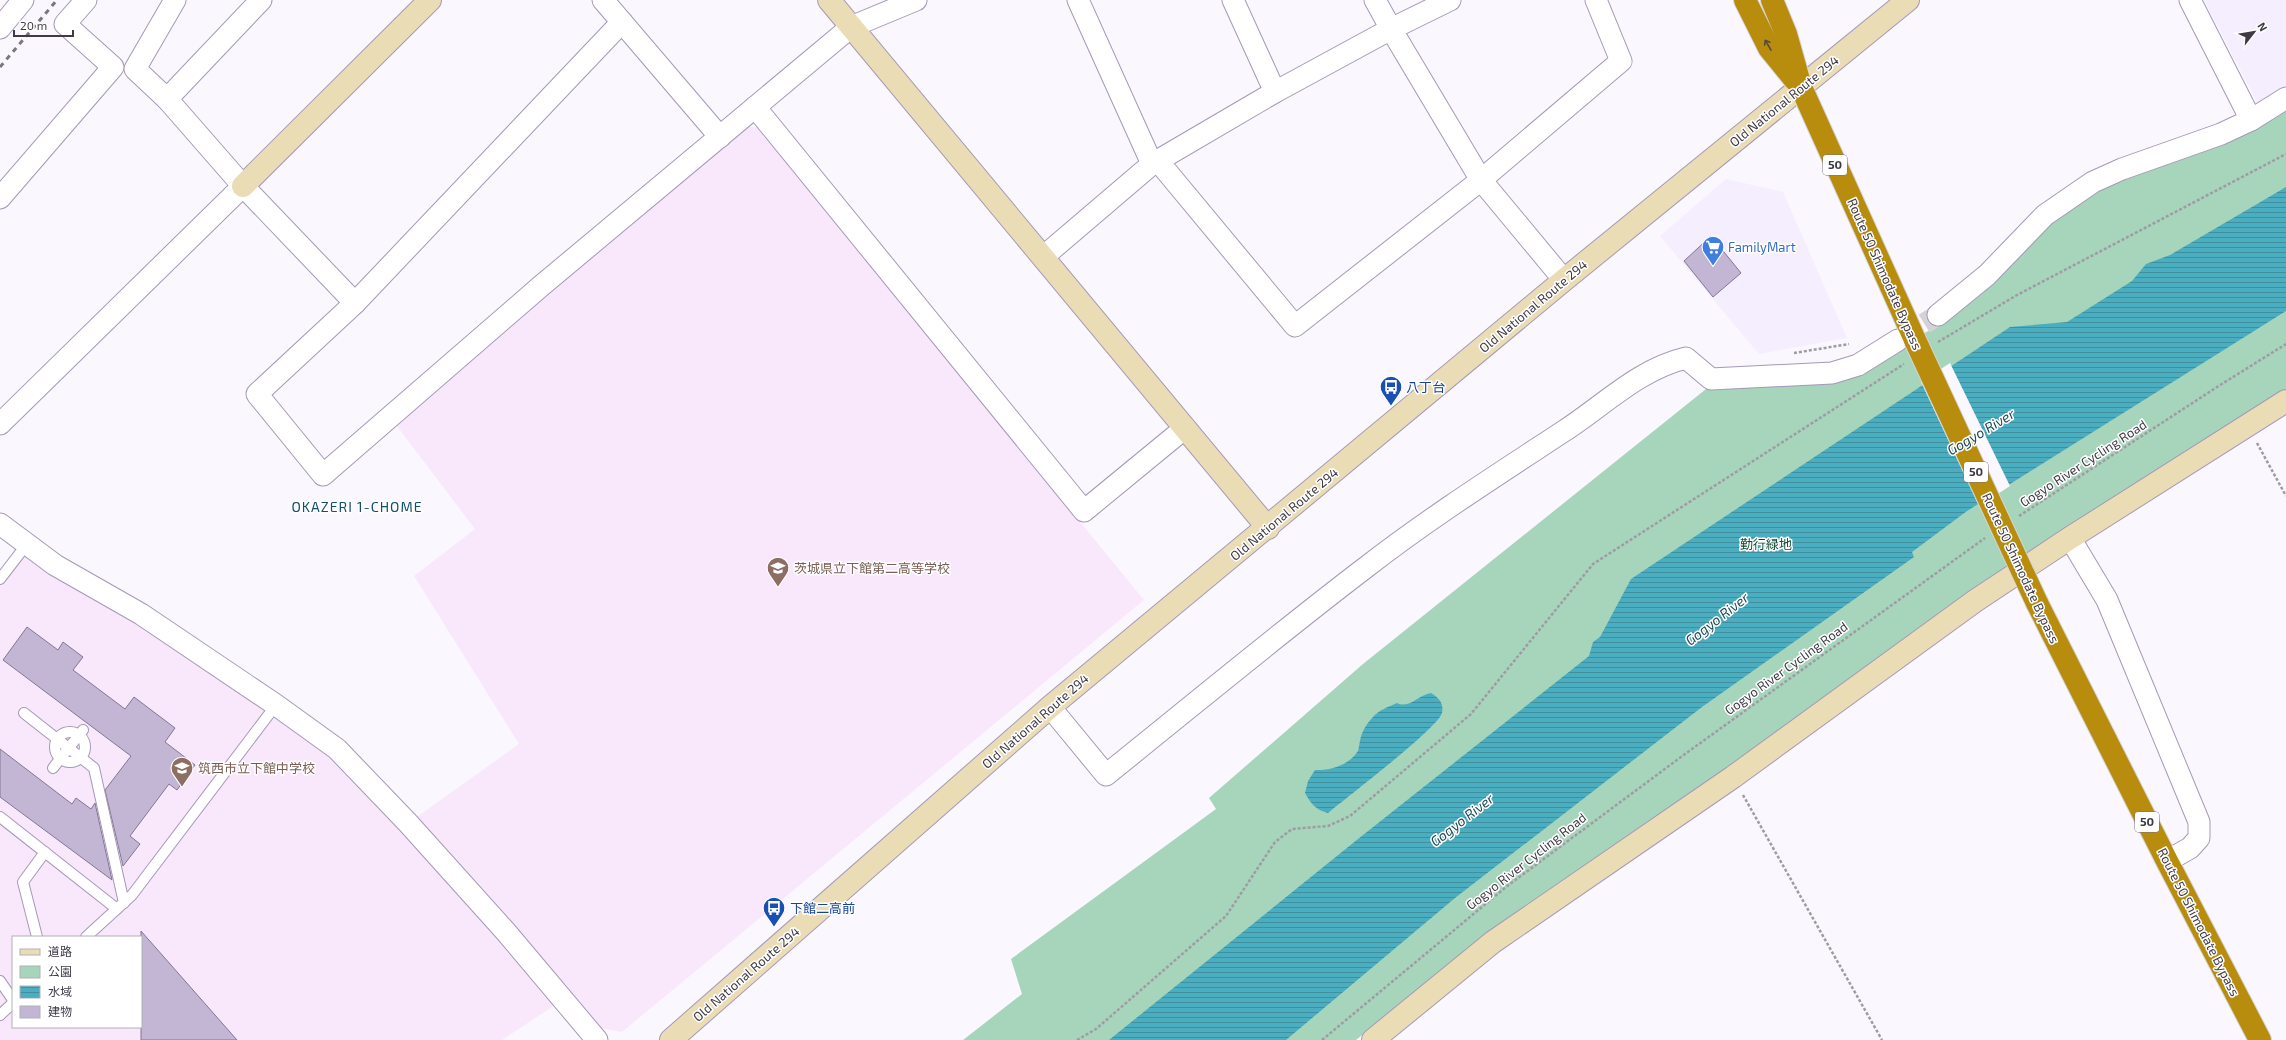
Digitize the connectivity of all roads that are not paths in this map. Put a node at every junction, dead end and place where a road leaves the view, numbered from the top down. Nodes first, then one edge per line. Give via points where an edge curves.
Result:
1 (23, 0) edge
2 (86, 0) edge
3 (175, 0) edge
4 (261, 0) edge
5 (430, 0) edge
6 (603, 0) edge
7 (829, 0) edge
8 (916, 0) edge
9 (1078, 0) edge
10 (1233, 0) edge
11 (1375, 0) edge
12 (1450, 0) edge
13 (1596, 0) edge
14 (1745, 0) edge
15 (1772, 0) edge
16 (1908, 0) edge
17 (2190, 0) edge
18 (622, 22) junction
19 (851, 27) junction
20 (0, 28) edge
21 (1390, 29) junction
22 (113, 67) junction
23 (135, 69) junction
24 (1801, 87) junction
25 (1275, 92) junction
26 (2286, 98) edge
27 (167, 99) junction
28 (755, 107) junction
29 (2251, 120) junction
30 (720, 137) junction
31 (1155, 162) junction
32 (1481, 180) junction
33 (243, 186) junction
34 (0, 198) edge
35 (1044, 257) junction
36 (1564, 280) junction
37 (355, 303) junction
38 (1938, 315) tunnel mouth
39 (1907, 347) junction
40 (2286, 401) edge
41 (2, 418) edge
42 (1185, 428) junction
43 (0, 524) edge
44 (1268, 528) junction
45 (2070, 538) junction
46 (27, 544) junction
47 (0, 579) edge
48 (276, 705) junction
49 (1050, 707) junction
50 (24, 713) dead end
51 (81, 733) junction
52 (57, 740) junction
53 (68, 748) junction
54 (81, 757) junction
55 (60, 758) junction
56 (53, 768) dead end
57 (0, 817) edge
58 (45, 852) junction
59 (2167, 861) junction
60 (120, 906) junction
61 (37, 936) edge
62 (87, 936) edge
63 (0, 981) edge
64 (12, 999) edge
65 (12, 1004) edge
66 (0, 1015) edge
67 (597, 1040) edge
68 (671, 1040) edge
69 (1373, 1040) edge
70 (2260, 1040) edge

1 - 20 street
2 - 22 street via 65,24
3 - 23 street
4 - 27 street
5 - 33 street
6 - 18 street
7 - 19 street
8 - 19 street
9 - 31 street
10 - 25 street
11 - 21 street
12 - 21 street
13 - 32 street via 1621,61
24 -> 14 highway, Route 50 Shimodate Bypass / 50 via 1769,48
15 - 24 highway, Route 50 Shimodate Bypass / 50 via 1786,34
16 - 24 street, Old National Route 294
17 - 29 street
18 - 30 street
18 - 37 street
19 - 28 street
19 - 35 street
21 - 25 street
21 - 32 street
22 - 23 street
22 - 34 street
23 - 27 street
24 - 36 street, Old National Route 294
24 - 39 highway, Route 50 Shimodate Bypass / 50
25 - 31 street
26 - 29 street
27 - 33 street
28 - 30 street
28 - 42 street via 1084,511
29 - 38 street via 2222,134 2122,169 2093,182 2045,215 1986,274
30 - 37 street via 541,286 323,475 257,394
31 - 32 street via 1295,326
31 - 35 street
32 - 36 street
33 - 37 street
33 - 41 street
35 - 42 street
36 - 44 street, Old National Route 294
39 - 49 street via 1832,373 1711,379 1686,358 1671,361 1650,372 1621,389 1596,411 1474,490 1365,567 1106,775
39 - 59 highway, Route 50 Shimodate Bypass / 50, bridge
40 - 45 street
42 - 44 street
43 - 46 street
44 - 49 street, Old National Route 294
45 - 59 street via 2107,600 2199,822 2199,838 2190,848
45 - 69 street via 1975,601 1733,778 1493,942
46 - 47 lane
46 - 48 street via 54,565 141,614
48 - 60 lane via 132,895
48 - 67 street via 337,749 364,777 501,926
49 - 68 street, Old National Route 294
50 - 52 lane
51 - 52 lane via 69,732
51 - 53 lane
51 - 54 lane via 85,748
52 - 53 lane
52 - 55 lane via 55,749
53 - 54 lane
53 - 55 lane
54 - 55 lane via 73,762
54 - 60 lane via 94,768
55 - 56 lane
57 - 58 lane
58 - 60 lane
58 - 61 lane via 23,882
59 - 70 highway, Route 50 Shimodate Bypass / 50
60 - 62 lane
63 - 64 lane
65 - 66 lane

